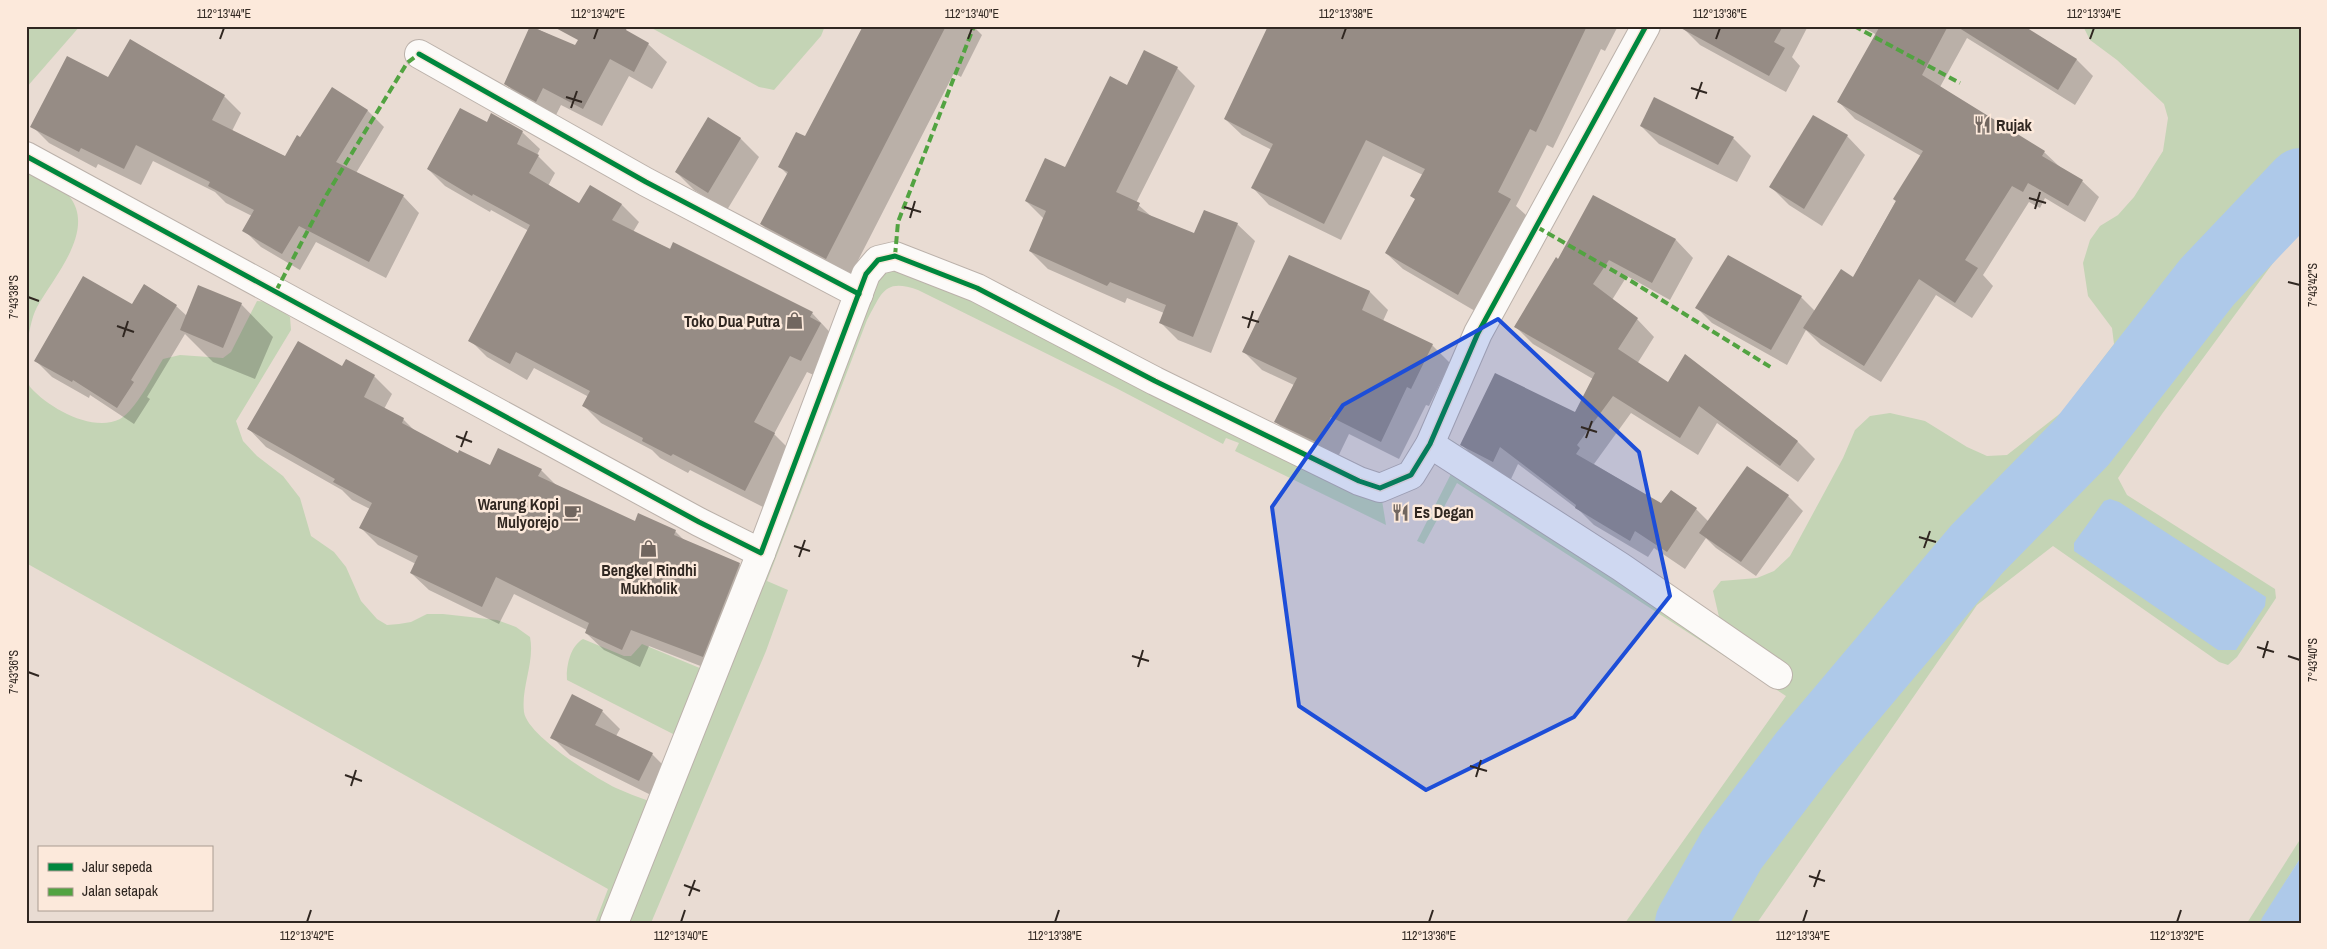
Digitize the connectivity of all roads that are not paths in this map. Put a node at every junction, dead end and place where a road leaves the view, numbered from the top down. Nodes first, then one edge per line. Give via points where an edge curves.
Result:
1 (1646, 26) edge
2 (419, 54) dead end
3 (26, 156) edge
4 (859, 294) junction
5 (1430, 444) junction
6 (761, 553) junction
7 (1778, 675) dead end
8 (614, 923) edge

1 - 5 street via 1478,333
2 - 4 street via 646,182
3 - 6 street
4 - 5 street via 866,274 878,260 895,256 977,288 1155,381 1359,481 1380,488 1411,475
4 - 6 street
5 - 7 street via 1622,567
6 - 8 street

